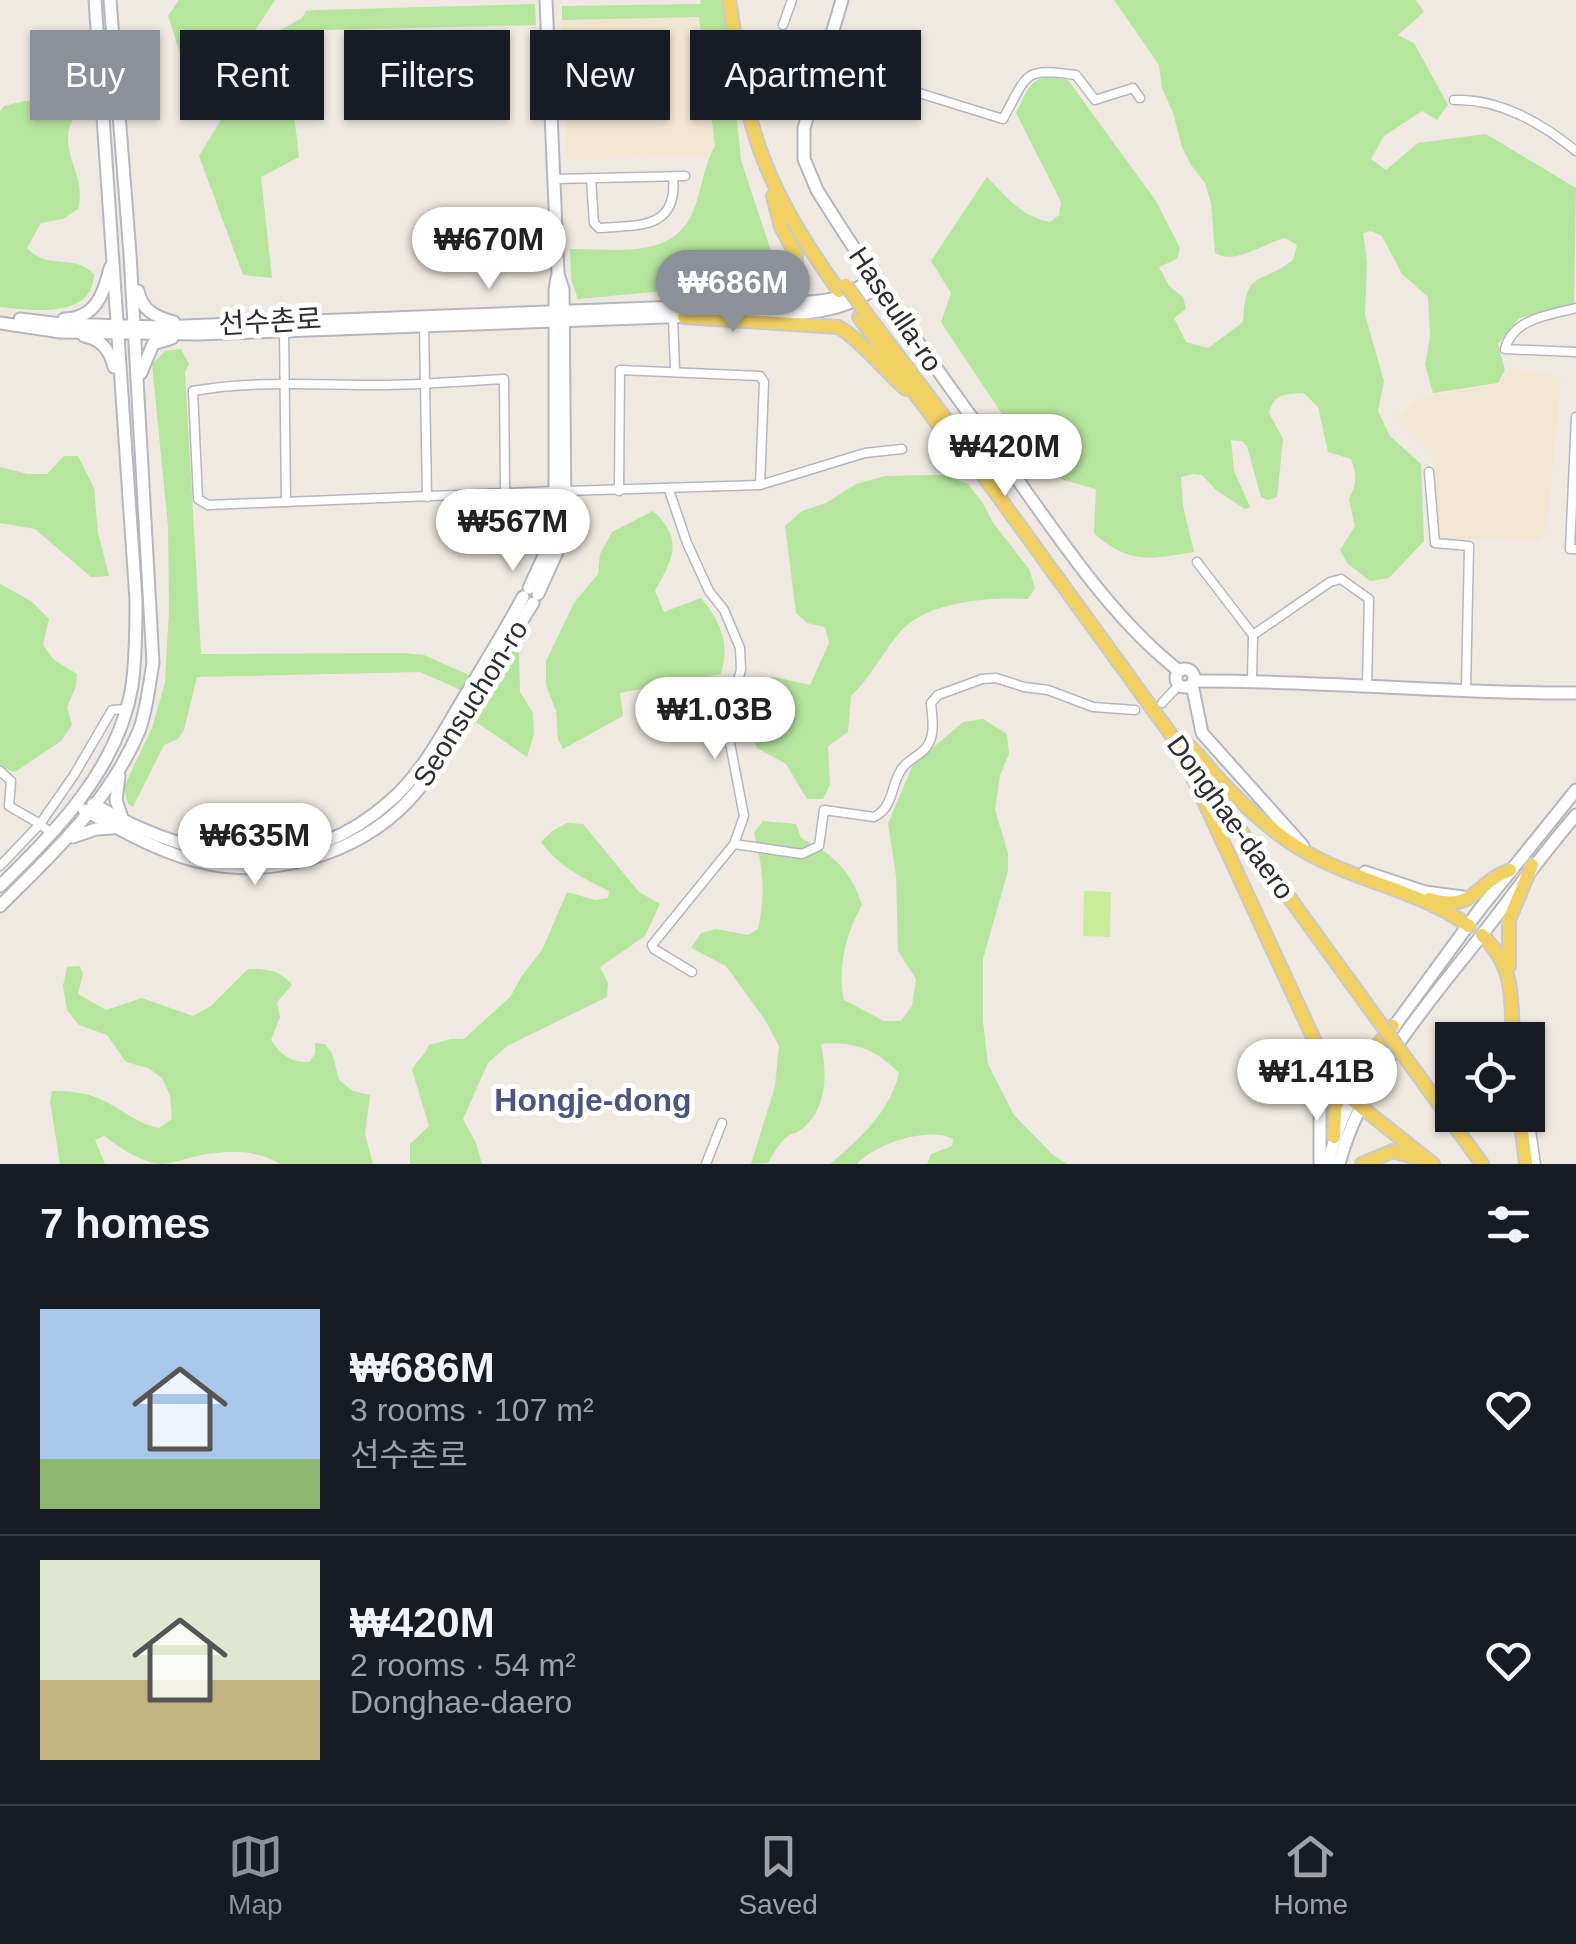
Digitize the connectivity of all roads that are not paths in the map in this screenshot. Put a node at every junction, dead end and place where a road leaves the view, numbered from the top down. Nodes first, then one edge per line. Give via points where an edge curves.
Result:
1 (94, 0) edge
2 (110, 0) edge
3 (546, 0) edge
4 (729, 0) edge
5 (738, 0) edge
6 (792, 0) edge
7 (842, 0) edge
8 (783, 25) dead end
9 (832, 30) edge
10 (921, 94) edge
11 (1140, 98) dead end
12 (1454, 100) dead end
13 (806, 120) edge
14 (1576, 151) edge
15 (763, 160) junction
16 (686, 176) dead end
17 (673, 178) junction
18 (591, 179) junction
19 (555, 180) junction
20 (114, 254) junction
21 (130, 254) junction
22 (876, 281) junction
23 (842, 288) junction
24 (728, 306) junction
25 (1576, 308) edge
26 (862, 314) junction
27 (559, 316) junction
28 (678, 317) junction
29 (0, 320) edge
30 (424, 320) junction
31 (38, 321) junction
32 (188, 325) junction
33 (117, 330) junction
34 (135, 330) junction
35 (284, 331) junction
36 (60, 332) junction
37 (198, 334) junction
38 (1576, 352) edge
39 (675, 370) junction
40 (426, 382) junction
41 (286, 383) junction
42 (138, 397) junction
43 (122, 400) junction
44 (926, 407) junction
45 (1576, 417) edge
46 (1576, 439) edge
47 (902, 449) dead end
48 (980, 471) junction
49 (1428, 472) dead end
50 (760, 485) junction
51 (669, 490) junction
52 (561, 491) junction
53 (620, 491) junction
54 (505, 494) junction
55 (427, 496) junction
56 (286, 502) junction
57 (1576, 548) edge
58 (1197, 562) dead end
59 (1252, 636) junction
60 (1252, 679) junction
61 (1186, 680) junction
62 (1367, 686) junction
63 (1466, 689) junction
64 (1576, 693) edge
65 (1162, 703) dead end
66 (126, 708) junction
67 (1135, 710) dead end
68 (1173, 735) junction
69 (121, 765) junction
70 (0, 770) edge
71 (1576, 790) edge
72 (80, 801) junction
73 (93, 809) junction
74 (1576, 815) edge
75 (40, 824) junction
76 (120, 824) junction
77 (52, 834) junction
78 (65, 842) junction
79 (734, 844) junction
80 (1315, 855) junction
81 (1532, 864) junction
82 (1329, 865) junction
83 (0, 866) edge
84 (1510, 870) junction
85 (0, 886) edge
86 (1402, 891) junction
87 (1472, 898) junction
88 (0, 906) edge
89 (1468, 926) junction
90 (1508, 927) junction
91 (1482, 935) junction
92 (692, 972) dead end
93 (1509, 974) junction
94 (1514, 1022) edge
95 (1515, 1022) edge
96 (1393, 1026) junction
97 (1323, 1068) junction
98 (1320, 1088) joint
99 (1336, 1088) junction
100 (1356, 1101) junction
101 (722, 1123) dead end
102 (1522, 1132) edge
103 (1531, 1132) edge
104 (1334, 1137) junction
105 (706, 1164) edge
106 (1320, 1164) edge
107 (1328, 1164) edge
108 (1339, 1164) edge
109 (1362, 1164) edge
110 (1433, 1164) edge
111 (1482, 1164) edge
112 (1526, 1164) edge
113 (1536, 1164) edge

1 - 20 street
2 - 21 street
3 - 19 street
4 - 15 main road, Donghae-daero
5 - 23 main road, Donghae-daero via 772,158
6 - 8 street
7 - 9 street, Haseulla-ro
10 - 11 street via 1003,119 1026,78 1041,70 1076,74 1096,100 1133,88
12 - 14 street via 1490,102
13 - 22 street, Haseulla-ro via 804,159 817,190
15 - 23 main road, Donghae-daero via 798,231
15 - 24 main road via 796,255 796,277 782,293
16 - 17 street
17 - 18 street
17 - 18 street via 675,197 665,214 650,224 599,228
18 - 19 street
19 - 27 street, Seonsuchon-ro
20 - 31 street via 94,308 72,319
20 - 33 street
21 - 32 street via 140,302 169,322
21 - 34 street
22 - 24 street via 827,301
22 - 28 street via 866,297 832,310
22 - 61 street, Haseulla-ro via 1070,554 1151,650
23 - 26 main road, Donghae-daero, bridge
24 - 27 street
25 - 38 street via 1522,323 1506,349
26 - 44 main road, Donghae-daero
26 - 48 main road, Donghae-daero
27 - 28 street
27 - 30 street
27 - 52 street, Seonsuchon-ro
28 - 39 street
28 - 44 main road via 838,327
29 - 31 street
29 - 36 street
30 - 32 street, 선수촌로
30 - 35 street, 선수촌로
30 - 40 street
31 - 33 street
32 - 34 street, 선수촌로
33 - 34 street, 선수촌로
33 - 36 street
33 - 43 street
34 - 37 street, 선수촌로
34 - 42 street
35 - 37 street, 선수촌로
35 - 41 street
36 - 43 street via 94,338 106,348
37 - 42 street via 153,344 142,364
39 - 50 street via 760,376
39 - 53 street via 620,370
40 - 41 street
40 - 54 street via 504,379
40 - 55 street
41 - 56 street
41 - 56 street via 193,390 198,499 208,505
42 - 69 street via 153,663 140,729
43 - 66 street via 136,600
44 - 48 main road, Donghae-daero
45 - 46 street
46 - 57 street via 1570,549
47 - 50 street via 865,453
48 - 68 main road, Donghae-daero
49 - 63 street via 1434,543 1469,546
50 - 51 street
51 - 53 street
51 - 79 street via 708,591 740,648 728,722 744,816
52 - 53 street
52 - 54 street
52 - 76 street, Seonsuchon-ro via 557,552 434,749 371,816 324,848 251,856 184,851
54 - 55 street
55 - 56 street
58 - 59 street
59 - 60 street
59 - 62 street via 1341,578 1368,599
60 - 61 street
60 - 62 street
61 - 65 street
61 - 80 street via 1202,733
62 - 63 street
63 - 64 street
66 - 72 street
66 - 75 street via 112,710
67 - 79 street via 1093,707 1048,690 982,679 931,703 929,744 908,759 881,813 824,810 819,846 802,854
68 - 82 main road via 1192,746 1257,816
68 - 97 main road
68 - 111 main road, Donghae-daero, bridge
69 - 73 street
69 - 76 street
70 - 75 street via 10,781 9,806
71 - 84 street
72 - 73 street, Seonsuchon-ro
72 - 77 street
73 - 76 street, Seonsuchon-ro
73 - 78 street
74 - 81 street
75 - 77 street
75 - 83 street
76 - 78 street
77 - 85 street
78 - 88 street
79 - 92 street via 652,945
80 - 82 street
80 - 87 street via 1425,892
81 - 90 main road
81 - 91 street
82 - 86 main road
84 - 87 main road via 1496,874
84 - 89 street
86 - 87 main road via 1440,902
86 - 89 main road
89 - 91 street
89 - 96 street
90 - 93 main road
90 - 95 street
91 - 93 main road
91 - 100 street
93 - 94 main road
96 - 97 main road via 1362,1060
96 - 100 street
97 - 99 main road
98 - 99 main road
98 - 106 street
99 - 100 main road
99 - 104 main road
100 - 104 street
100 - 108 street
100 - 110 main road
101 - 105 street
102 - 112 main road
103 - 113 street
104 - 107 street
109 - 110 main road via 1393,1151

